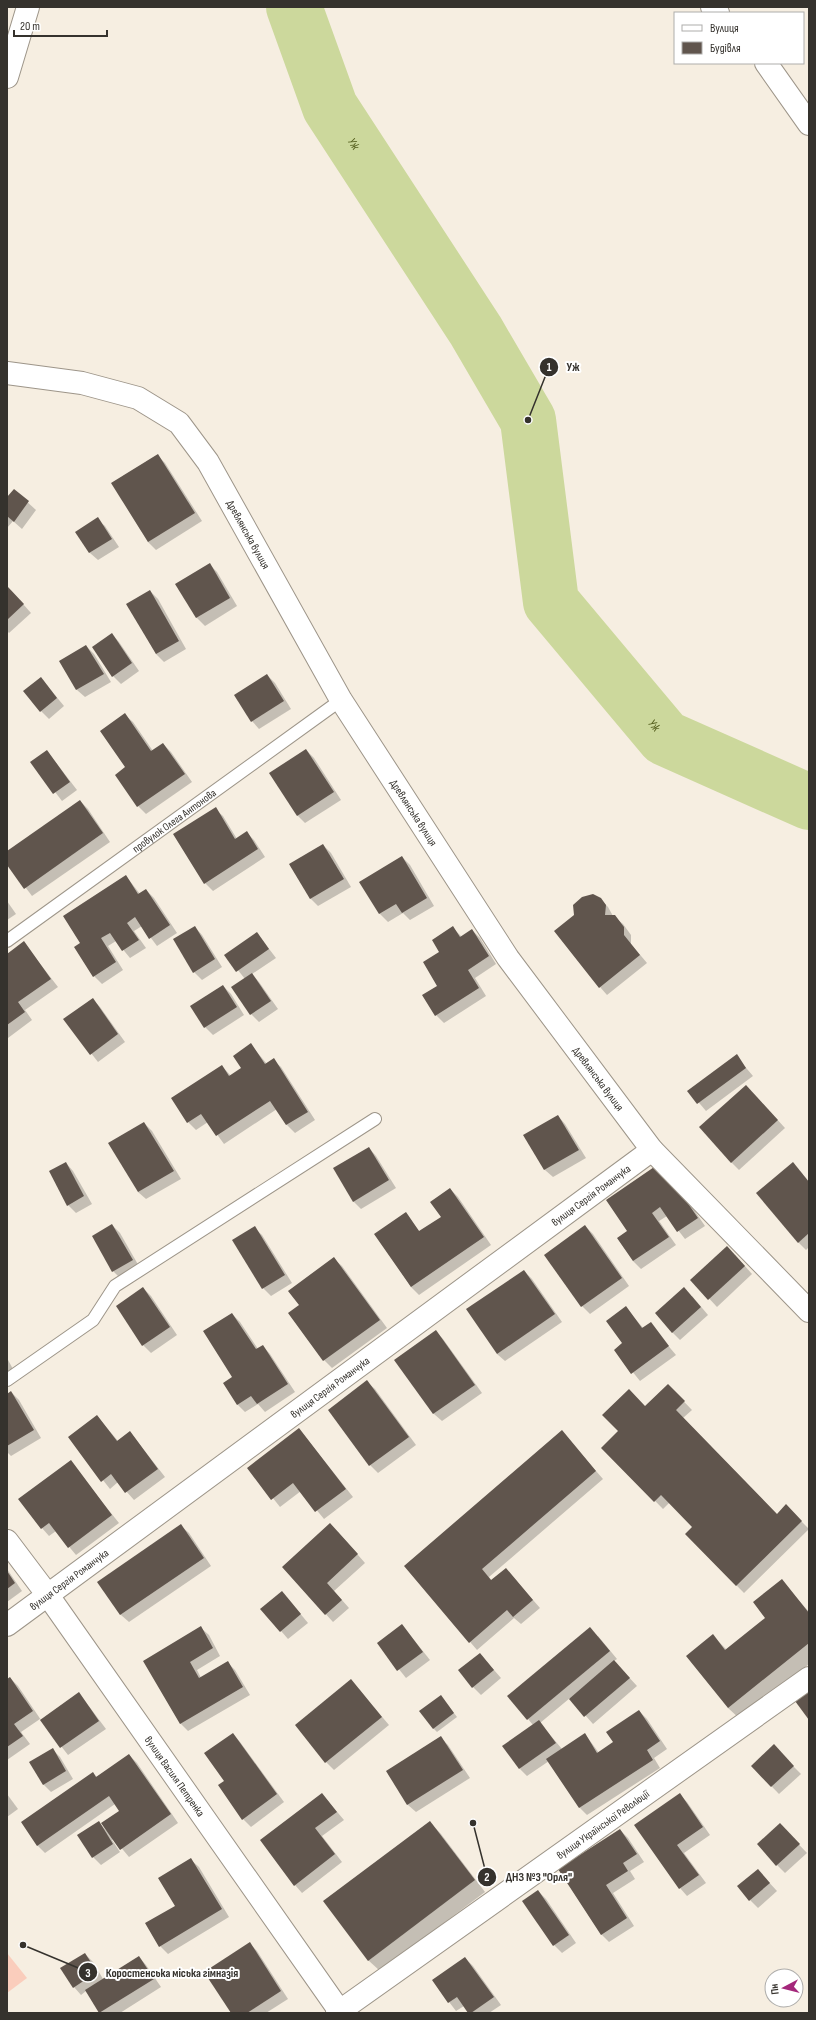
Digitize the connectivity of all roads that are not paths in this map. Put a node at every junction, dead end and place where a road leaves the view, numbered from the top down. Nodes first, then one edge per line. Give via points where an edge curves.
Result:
1 (28, 7) edge
2 (767, 64) edge
3 (7, 77) edge
4 (809, 124) edge
5 (7, 373) edge
6 (341, 700) junction
7 (7, 941) edge
8 (375, 1119) dead end
9 (652, 1150) junction
10 (809, 1310) edge
11 (7, 1380) edge
12 (7, 1541) edge
13 (47, 1594) junction
14 (7, 1625) edge
15 (809, 1678) edge
16 (339, 2012) edge

1 - 3 street
2 - 4 street
5 - 6 street, Древлянська вулиця via 82,383 138,398 179,423 208,462
6 - 7 lane, провулок Олега Антонова
6 - 9 street, Древлянська вулиця via 508,958
8 - 11 lane via 115,1286 93,1320
9 - 10 street, Древлянська вулиця
9 - 13 street, вулиця Сергія Романчука
12 - 13 street, вулиця Василя Петренка
13 - 14 street, вулиця Сергія Романчука
13 - 16 street, вулиця Василя Петренка
15 - 16 street, вулиця Української Революції

